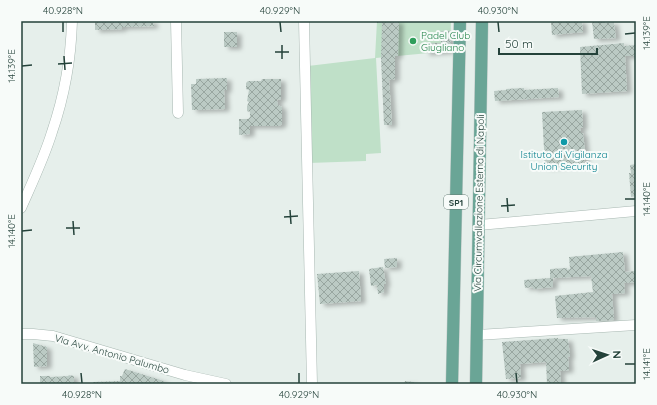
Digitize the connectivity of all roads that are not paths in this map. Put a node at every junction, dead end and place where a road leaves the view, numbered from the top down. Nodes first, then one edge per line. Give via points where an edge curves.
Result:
1 (72, 21) edge
2 (176, 21) edge
3 (304, 21) edge
4 (460, 21) edge
5 (482, 21) edge
6 (178, 113) dead end
7 (21, 208) edge
8 (636, 211) edge
9 (480, 225) junction
10 (636, 325) edge
11 (21, 334) edge
12 (477, 335) junction
13 (226, 384) edge
14 (312, 384) edge
15 (452, 384) edge
16 (476, 384) edge

1 - 7 street via 62,100 52,132
2 - 6 street
3 - 14 street
4 - 15 main road, SP1
5 - 9 main road, Via Circumvallazione Esterna di Napoli / SP1
8 - 9 street
9 - 12 main road, Via Circumvallazione Esterna di Napoli / SP1
10 - 12 street
11 - 13 street, Via Avv. Antonio Palumbo via 52,336 185,375
12 - 16 main road, Via Circumvallazione Esterna di Napoli / SP1

